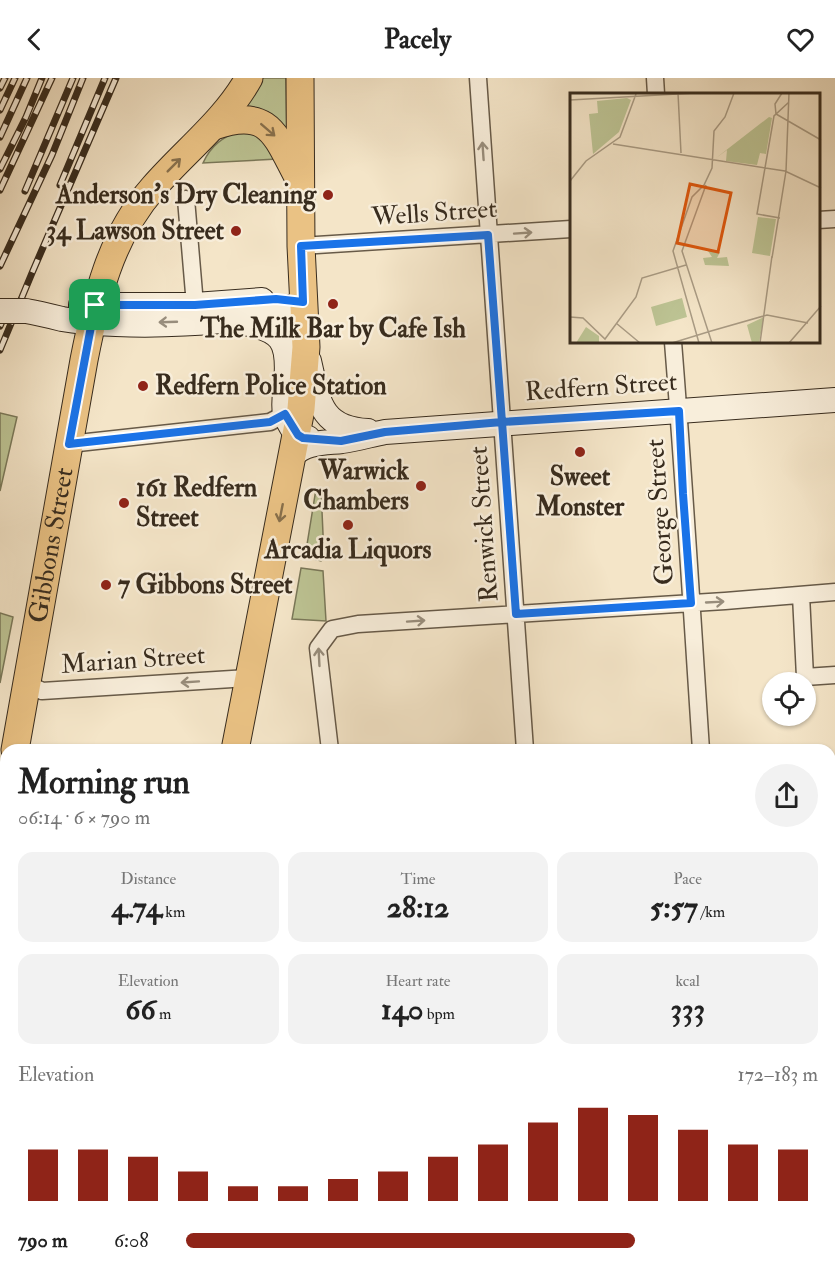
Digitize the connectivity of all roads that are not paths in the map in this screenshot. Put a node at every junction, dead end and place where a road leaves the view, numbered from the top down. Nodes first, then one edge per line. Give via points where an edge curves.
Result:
1 (249, 78) edge
2 (300, 78) edge
3 (478, 78) edge
4 (655, 78) edge
5 (656, 93) edge
6 (214, 126) junction
7 (301, 182) junction
8 (186, 199) dead end
9 (835, 219) edge
10 (820, 220) edge
11 (570, 229) edge
12 (488, 235) junction
13 (301, 246) junction
14 (303, 302) junction
15 (195, 305) junction
16 (0, 311) edge
17 (93, 313) junction
18 (226, 320) junction
19 (674, 344) edge
20 (306, 347) junction
21 (835, 400) edge
22 (679, 411) junction
23 (502, 422) junction
24 (385, 432) junction
25 (291, 435) junction
26 (69, 444) junction
27 (835, 592) edge
28 (801, 595) junction
29 (691, 603) junction
30 (516, 614) junction
31 (835, 675) edge
32 (27, 678) junction
33 (249, 678) junction
34 (16, 744) edge
35 (236, 744) edge
36 (329, 744) edge
37 (525, 744) edge
38 (700, 744) edge

1 - 6 main road, Gibbons Street
2 - 7 main road
12 -> 3 street, Renwick Street
4 - 5 street
6 -> 7 main road via 239,120 261,123 277,138
17 -> 6 main road, Gibbons Street via 115,247 141,203
7 - 13 main road
8 - 15 street
9 - 10 street
12 -> 11 street, Wells Street
12 - 13 street, Wells Street
12 - 23 street, Renwick Street
13 - 14 main road
14 - 15 street via 276,299
14 - 18 street via 285,310
14 - 20 main road
15 - 17 street
16 - 17 street, bridge via 67,304
18 -> 17 street via 153,323
17 - 26 main road, Gibbons Street
18 - 25 street via 263,327 281,340 288,360 284,404
19 - 22 street, George Street
20 - 24 street via 326,415 349,429
20 - 25 main road via 303,397
21 - 22 street, Redfern Street
22 - 23 street, Redfern Street
22 - 29 street, George Street
23 - 24 street, Redfern Street
23 - 30 street, Renwick Street
24 - 25 street, Redfern Street via 336,441
25 - 26 street via 270,422
25 -> 33 main road
26 - 32 main road, Gibbons Street
27 - 28 street
29 -> 28 street
28 - 31 street via 805,677
29 - 30 street
29 - 38 street, George Street
36 -> 30 street via 318,648 332,629
30 - 37 street, Renwick Street
33 -> 32 street, Marian Street via 42,691
32 - 34 main road, Gibbons Street
33 - 35 main road

